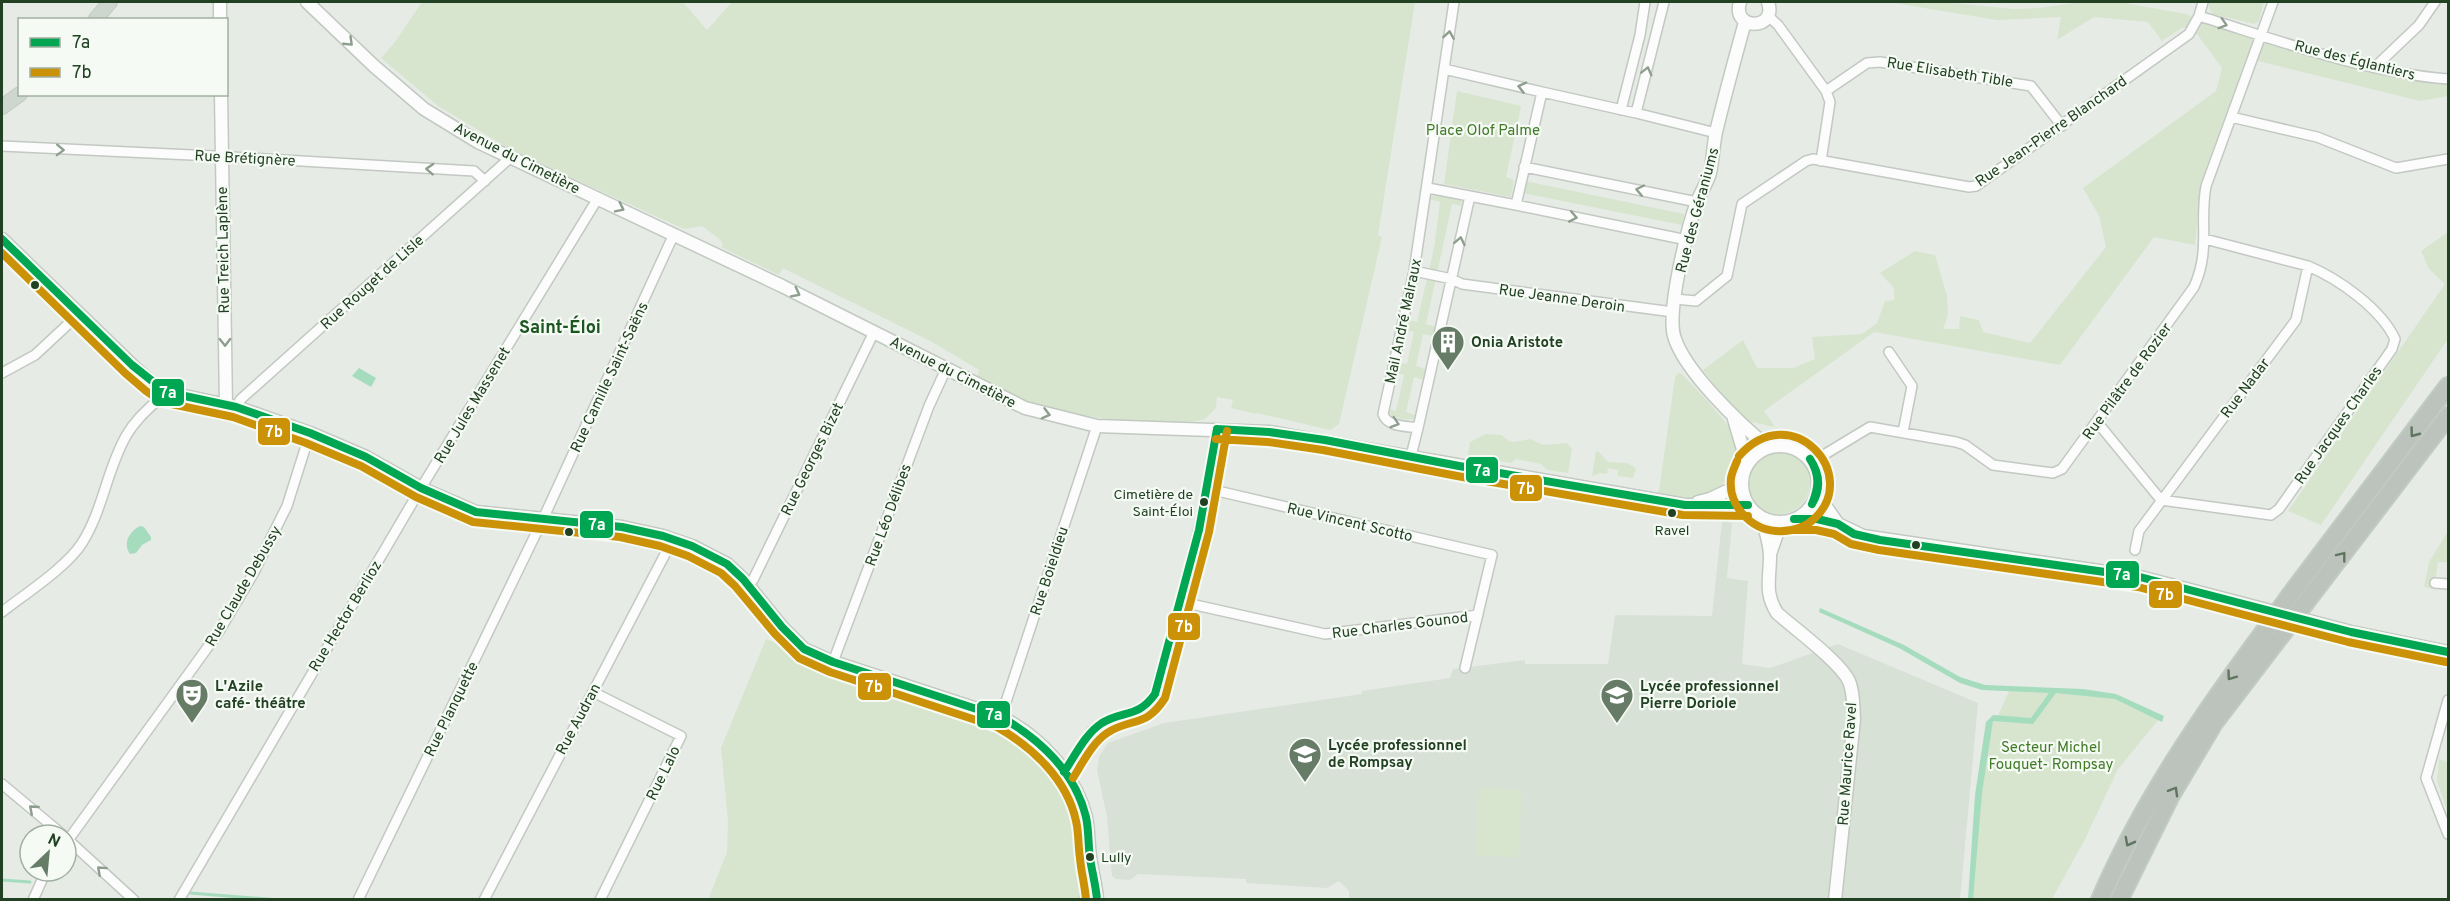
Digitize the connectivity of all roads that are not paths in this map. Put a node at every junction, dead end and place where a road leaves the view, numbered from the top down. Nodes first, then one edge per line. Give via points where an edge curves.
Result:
1 (110, 2) edge
2 (220, 2) edge
3 (307, 2) edge
4 (1454, 2) edge
5 (1645, 2) edge
6 (1664, 2) edge
7 (1740, 2) edge
8 (1768, 2) edge
9 (2203, 2) edge
10 (2273, 2) edge
11 (2435, 2) edge
12 (1768, 16) junction
13 (2199, 16) junction
14 (96, 18) edge
15 (220, 18) edge
16 (1745, 22) junction
17 (2262, 36) junction
18 (2375, 67) junction
19 (1444, 69) junction
20 (2448, 79) edge
21 (1826, 91) junction
22 (1542, 92) junction
23 (18, 95) edge
24 (221, 96) edge
25 (2, 107) edge
26 (1621, 110) junction
27 (1636, 113) junction
28 (2231, 117) junction
29 (2062, 126) junction
30 (1716, 133) junction
31 (2, 146) edge
32 (222, 156) junction
33 (510, 158) junction
34 (2448, 159) edge
35 (1821, 161) junction
36 (1524, 167) junction
37 (485, 181) junction
38 (1428, 188) junction
39 (1470, 196) junction
40 (598, 198) junction
41 (1697, 202) junction
42 (1516, 205) junction
43 (674, 234) junction
44 (2, 239) edge
45 (2205, 239) junction
46 (1687, 240) junction
47 (2308, 266) junction
48 (1414, 271) junction
49 (1452, 279) junction
50 (1675, 299) junction
51 (1673, 312) junction
52 (79, 314) junction
53 (874, 332) junction
54 (1889, 352) dead end
55 (946, 369) junction
56 (2, 373) edge
57 (2448, 386) edge
58 (166, 392) junction
59 (231, 406) junction
60 (2448, 416) edge
61 (1734, 418) junction
62 (2097, 422) junction
63 (1096, 426) junction
64 (1217, 429) junction
65 (1418, 429) junction
66 (1903, 432) junction
67 (310, 433) junction
68 (1768, 447) junction
69 (1411, 456) junction
70 (1812, 462) junction
71 (1747, 463) junction
72 (1742, 484) junction
73 (421, 488) junction
74 (1209, 489) junction
75 (1817, 494) junction
76 (2161, 500) junction
77 (1685, 505) junction
78 (1748, 506) junction
79 (1762, 518) junction
80 (543, 519) junction
81 (1794, 519) junction
82 (1781, 522) junction
83 (1838, 524) junction
84 (673, 539) junction
85 (2135, 550) dead end
86 (1770, 555) junction
87 (2435, 583) dead end
88 (748, 584) junction
89 (2448, 584) edge
90 (1182, 602) junction
91 (2, 612) edge
92 (1478, 615) junction
93 (2448, 652) edge
94 (833, 662) junction
95 (1465, 668) dead end
96 (593, 692) junction
97 (2448, 700) edge
98 (1001, 717) junction
99 (1064, 772) junction
100 (2, 784) edge
101 (47, 823) edge
102 (78, 823) edge
103 (2448, 834) edge
104 (78, 850) edge
105 (1091, 863) junction
106 (41, 883) edge
107 (33, 900) edge
108 (134, 900) edge
109 (179, 900) edge
110 (358, 900) edge
111 (484, 900) edge
112 (600, 900) edge
113 (1086, 900) edge
114 (1097, 900) edge
115 (1835, 900) edge
116 (2100, 900) edge
117 (2119, 900) edge

1 - 14 main road
2 - 15 street
3 -> 33 street, Avenue du Cimetière via 424,109
19 -> 4 street
5 - 26 street
27 -> 6 street
7 - 16 street via 1739,14
8 - 12 street
9 - 13 street
10 - 17 street, Rue Pilâtre de Rozier
11 - 18 street via 2419,25
12 - 16 street via 1760,23
12 - 21 street
13 -> 17 street, Rue des Églantiers
13 - 29 street, Rue Jean-Pierre Blanchard via 2189,34
16 - 30 street, Rue des Géraniums
17 - 18 street, Rue des Églantiers
17 - 28 street, Rue Pilâtre de Rozier
18 - 20 street, Rue des Églantiers
22 -> 19 street
19 - 38 street
21 - 29 street, Rue Elisabeth Tible via 1871,62 1914,67 2031,86
21 - 35 street via 1830,102
22 - 26 street
22 - 36 street
23 - 25 main road
24 - 32 street, Rue Treich Laplène
26 - 27 street
27 - 30 street
28 - 34 street via 2317,138 2396,168
28 - 45 street, Rue Pilâtre de Rozier via 2206,186
29 - 35 street, Rue Jean-Pierre Blanchard via 1976,186
30 - 41 street, Rue des Géraniums via 1710,174
31 -> 32 street, Rue Brétignère
37 -> 32 street, Rue Brétignère via 474,171
32 -> 59 street, Rue Treich Laplène
33 - 37 street, Rue Rouget de Lisle
33 - 40 street, Avenue du Cimetière
35 - 50 street, Rue Jean-Pierre Blanchard via 1806,160 1742,204 1727,276 1696,301
41 -> 36 street
36 - 42 street
37 - 59 street, Rue Rouget de Lisle
38 - 39 street
38 - 48 street, Mail André Malraux
39 - 42 street
49 -> 39 street
40 -> 43 street, Avenue du Cimetière
40 - 73 street, Rue Jules Massenet
41 - 46 street, Rue des Géraniums
42 -> 46 street
43 -> 53 street, Avenue du Cimetière
43 - 80 street, Rue Camille Saint-Saëns
44 - 52 street
45 - 47 street, Rue Jacques Charles
45 - 62 street, Rue Pilâtre de Rozier via 2202,270 2194,287
46 - 50 street, Rue des Géraniums
47 - 76 street, Rue Nadar via 2296,320
47 - 76 street, Rue Jacques Charles via 2323,272 2367,304 2390,329 2395,339 2392,349 2271,515
48 - 49 street, Rue Jeanne Deroin
48 -> 65 street, Mail André Malraux via 1383,414 1389,423
49 - 51 street, Rue Jeanne Deroin via 1462,284
49 - 65 street
50 - 51 street, Rue des Géraniums
51 - 61 street, Rue des Géraniums via 1674,337 1683,357
52 - 56 street via 35,355
52 - 58 street
53 - 55 street, Avenue du Cimetière
53 - 88 street, Rue Georges Bizet
54 - 66 street via 1911,386
55 -> 63 street, Avenue du Cimetière via 1024,408
55 - 94 street, Rue Léo Délibes
57 -> 116 highway, bridge via 2204,713 2162,780
58 - 59 street
58 - 91 street via 124,438 81,545
59 - 67 street
117 -> 60 highway, bridge via 2170,797 2214,723
61 - 68 street, Rue des Géraniums
61 - 71 street, Rue des Géraniums
62 - 66 street, Rue Pilâtre de Rozier via 2062,469 2053,474 1993,465 1965,445
62 - 76 street
63 - 64 street, Avenue du Cimetière
63 - 98 street, Rue Boieldieu
64 - 69 street, Avenue du Cimetière via 1269,432
64 - 74 street
65 - 69 street
66 - 70 street, Rue Pilâtre de Rozier via 1870,427
67 - 73 street via 366,457
67 - 102 street, Rue Claude Debussy via 287,506 218,633
68 - 70 street via 1794,447
68 - 71 street
69 - 77 street, Avenue du Cimetière
70 - 75 street via 1818,474
71 - 72 street
72 - 77 street, Avenue du Cimetière via 1710,499
72 - 78 street
73 - 80 street via 476,512
73 - 109 street, Rue Hector Berlioz
74 - 90 street
74 - 92 street, Rue Vincent Scotto via 1492,555
75 - 81 street via 1805,514
75 - 83 street
76 - 85 street, Rue Nadar via 2139,531
77 - 78 street, Avenue du Cimetière
78 - 79 street
79 - 82 street
79 - 86 street, Rue Maurice Ravel
80 - 84 street via 622,527
80 - 110 street, Rue Planquette
81 - 82 street
81 - 83 street
82 - 86 street, Rue Maurice Ravel
83 - 93 street via 1854,534 1880,540 2140,577 2351,632
84 - 88 street via 712,555
84 - 96 street, Rue Audran
86 - 115 street, Rue Maurice Ravel via 1770,601 1777,613 1838,668 1849,681 1853,699
87 - 89 street
88 - 94 street via 793,639 804,649
90 - 92 street, Rue Charles Gounod via 1325,634
90 - 99 street via 1155,694 1146,707 1104,722 1092,731
92 - 95 street
94 - 98 street
96 - 111 street, Rue Audran
96 - 112 street, Rue Lalo via 681,736
97 - 103 street via 2426,778
98 - 99 street via 1030,734
99 - 105 street via 1085,815
101 -> 100 street
108 -> 104 street
105 - 113 street
105 - 114 street
106 - 107 street

